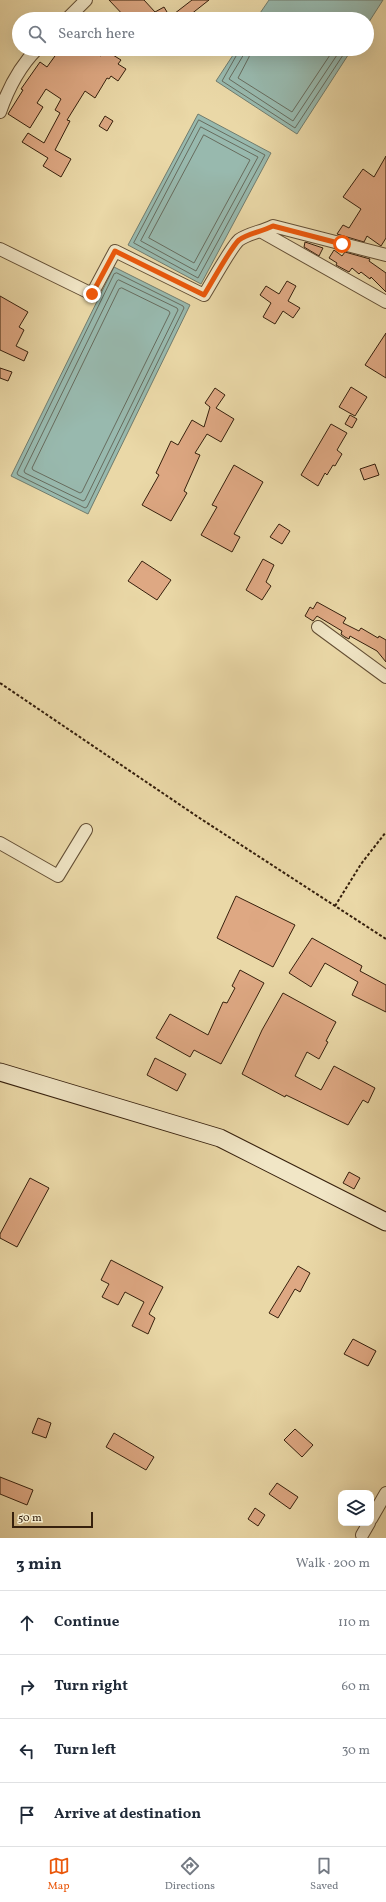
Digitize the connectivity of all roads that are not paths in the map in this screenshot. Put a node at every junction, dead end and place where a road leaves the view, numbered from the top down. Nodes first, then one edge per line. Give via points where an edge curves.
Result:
1 (86, 0) edge
2 (74, 12) edge
3 (30, 56) edge
4 (0, 112) edge
5 (262, 232) junction
6 (0, 249) edge
7 (386, 255) edge
8 (386, 302) edge
9 (318, 627) dead end
10 (386, 677) edge
11 (86, 830) dead end
12 (0, 843) edge
13 (0, 1072) edge
14 (386, 1222) edge
15 (386, 1493) edge
16 (374, 1514) edge
17 (367, 1526) edge
18 (362, 1535) dead end

1 - 2 street
3 - 4 street via 9,87
5 - 6 street via 250,234 238,241 204,295 115,251 92,294
5 - 7 street via 273,226
5 - 8 street
9 - 10 street
11 - 12 street via 58,876
13 - 14 street via 220,1138
15 - 16 street
17 - 18 street

